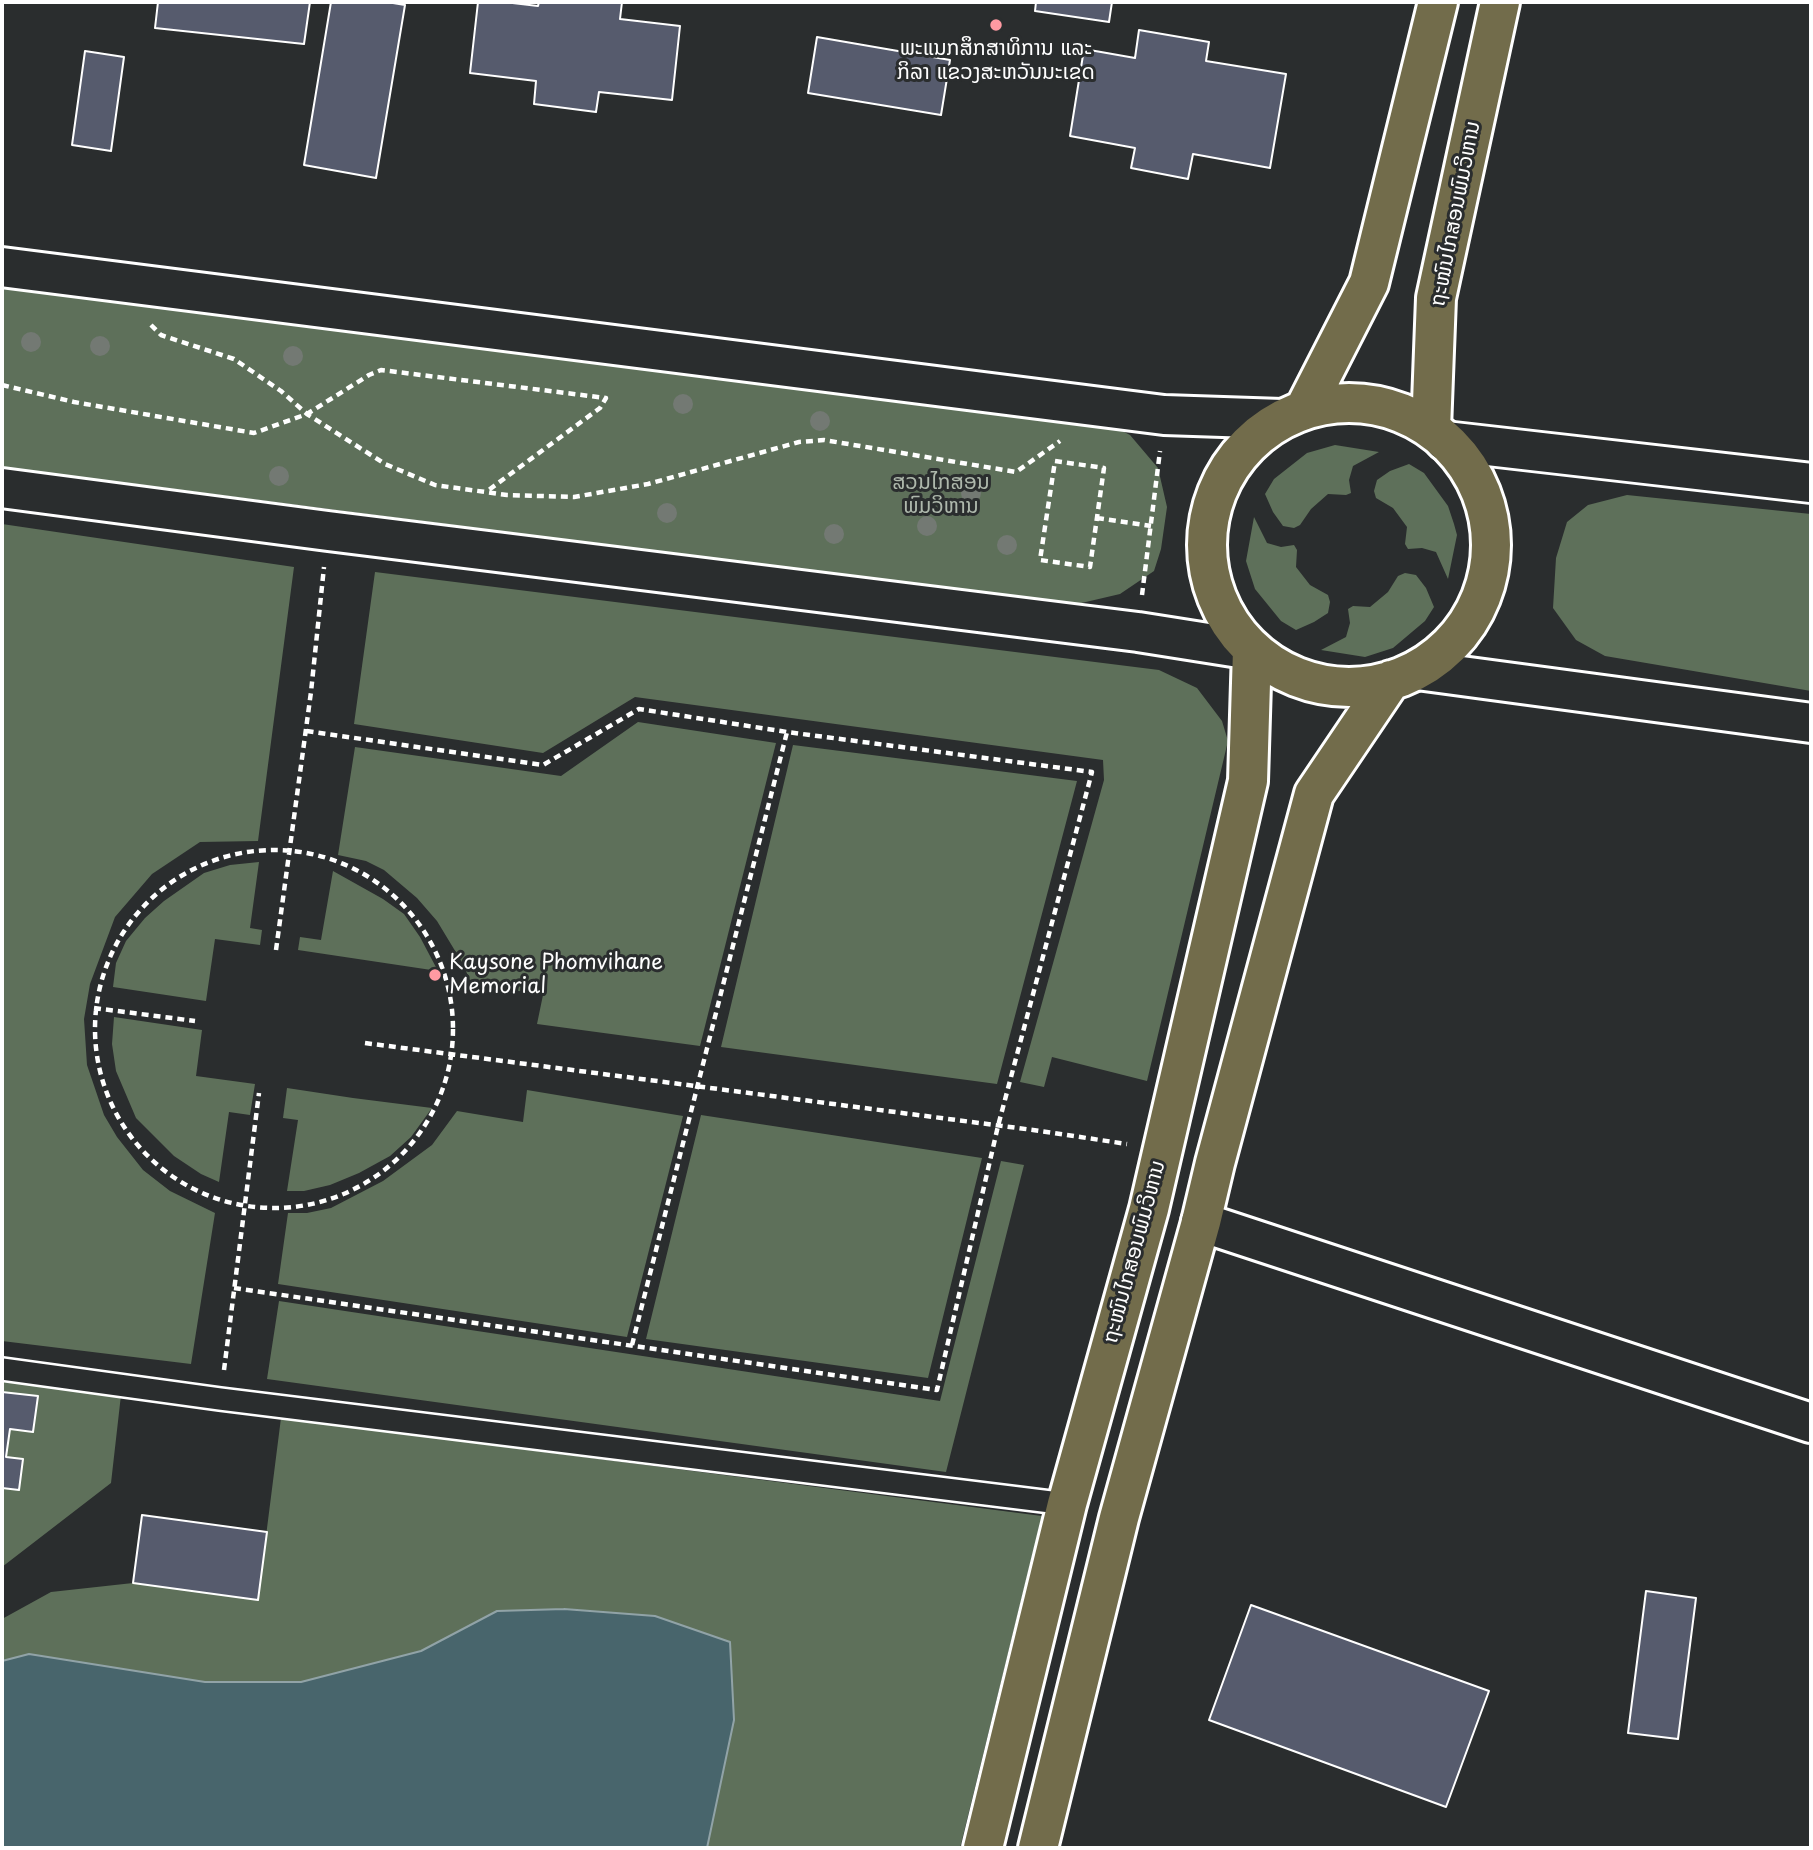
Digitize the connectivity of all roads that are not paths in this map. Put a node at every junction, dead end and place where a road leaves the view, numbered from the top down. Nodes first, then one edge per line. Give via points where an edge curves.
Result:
1 (1438, 2) edge
2 (1500, 2) edge
3 (2, 267) edge
4 (1293, 414) junction
5 (1438, 435) junction
6 (1811, 483) edge
7 (2, 488) edge
8 (1252, 650) junction
9 (1404, 675) junction
10 (1811, 723) edge
11 (1162, 1150) junction
12 (1215, 1163) junction
13 (1201, 1222) junction
14 (2, 1369) edge
15 (1811, 1423) edge
16 (1067, 1504) junction
17 (982, 1848) edge
18 (1038, 1848) edge

1 - 4 highway via 1369,283
2 - 5 highway, ຖະໜົນໄກສອນພົມວິຫານ via 1436,298
3 - 4 street via 1164,415
4 - 5 highway via 1356,403 1408,415
4 - 8 highway via 1259,434 1239,453 1212,501 1207,528 1211,584 1222,609
5 - 6 street
5 - 9 highway via 1470,472 1487,509 1490,562 1485,589 1458,636 1440,654
7 - 8 street
8 - 9 highway via 1283,670 1317,683 1354,687
8 - 11 highway, ຖະໜົນໄກສອນພົມວິຫານ via 1248,781
9 - 10 street
9 - 12 highway via 1314,794
11 - 12 highway
11 - 16 highway, ຖະໜົນໄກສອນພົມວິຫານ
12 - 13 highway
13 - 15 street
13 - 18 highway via 1119,1518
14 - 16 lane
16 - 17 highway, ຖະໜົນໄກສອນພົມວິຫານ

